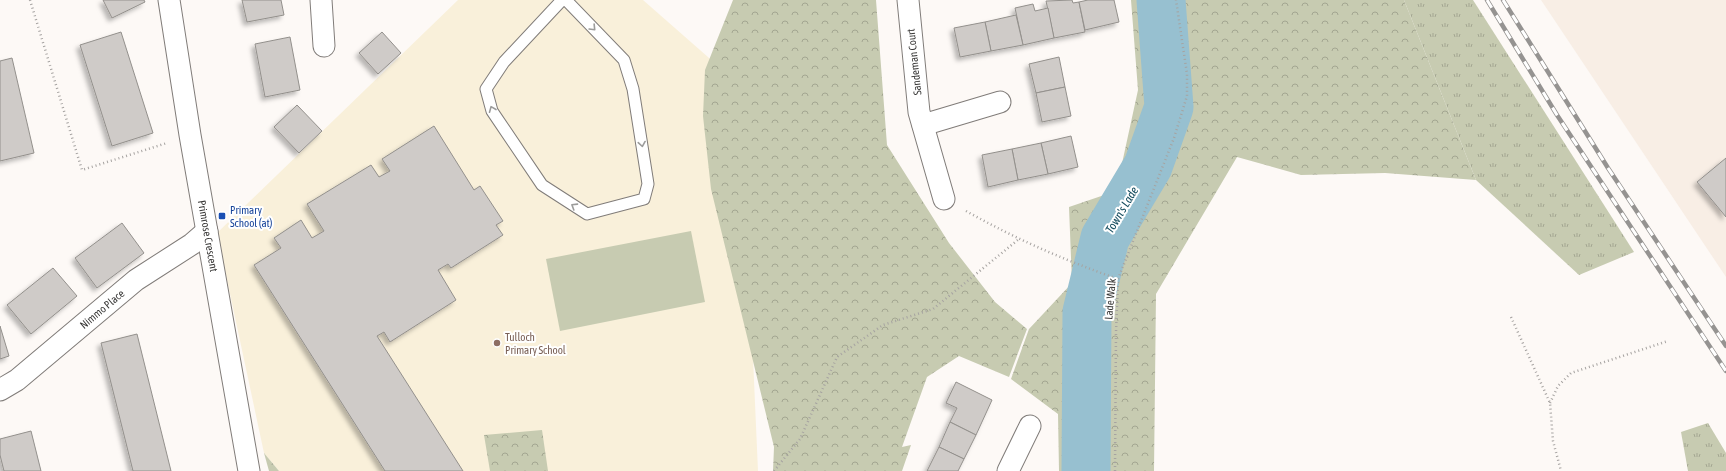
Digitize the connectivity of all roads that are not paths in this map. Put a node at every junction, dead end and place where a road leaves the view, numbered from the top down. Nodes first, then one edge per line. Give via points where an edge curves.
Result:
1 (169, 0) edge
2 (321, 0) edge
3 (562, 0) edge
4 (566, 0) edge
5 (908, 0) edge
6 (324, 46) dead end
7 (1000, 102) dead end
8 (923, 125) junction
9 (944, 199) road end
10 (207, 231) junction
11 (0, 390) edge
12 (1030, 426) dead end
13 (249, 471) edge
14 (1008, 471) edge

1 - 10 street, Primrose Crescent
2 - 6 street
4 -> 3 lane via 624,60 633,89 648,184 644,199 587,214 542,185 492,111 486,89 504,62
5 - 8 street, Sandeman Court
7 - 8 street
8 - 9 street, Sandeman Court
10 - 11 street, Nimmo Place via 192,244 136,280 17,380
10 - 13 street, Primrose Crescent
12 - 14 street

